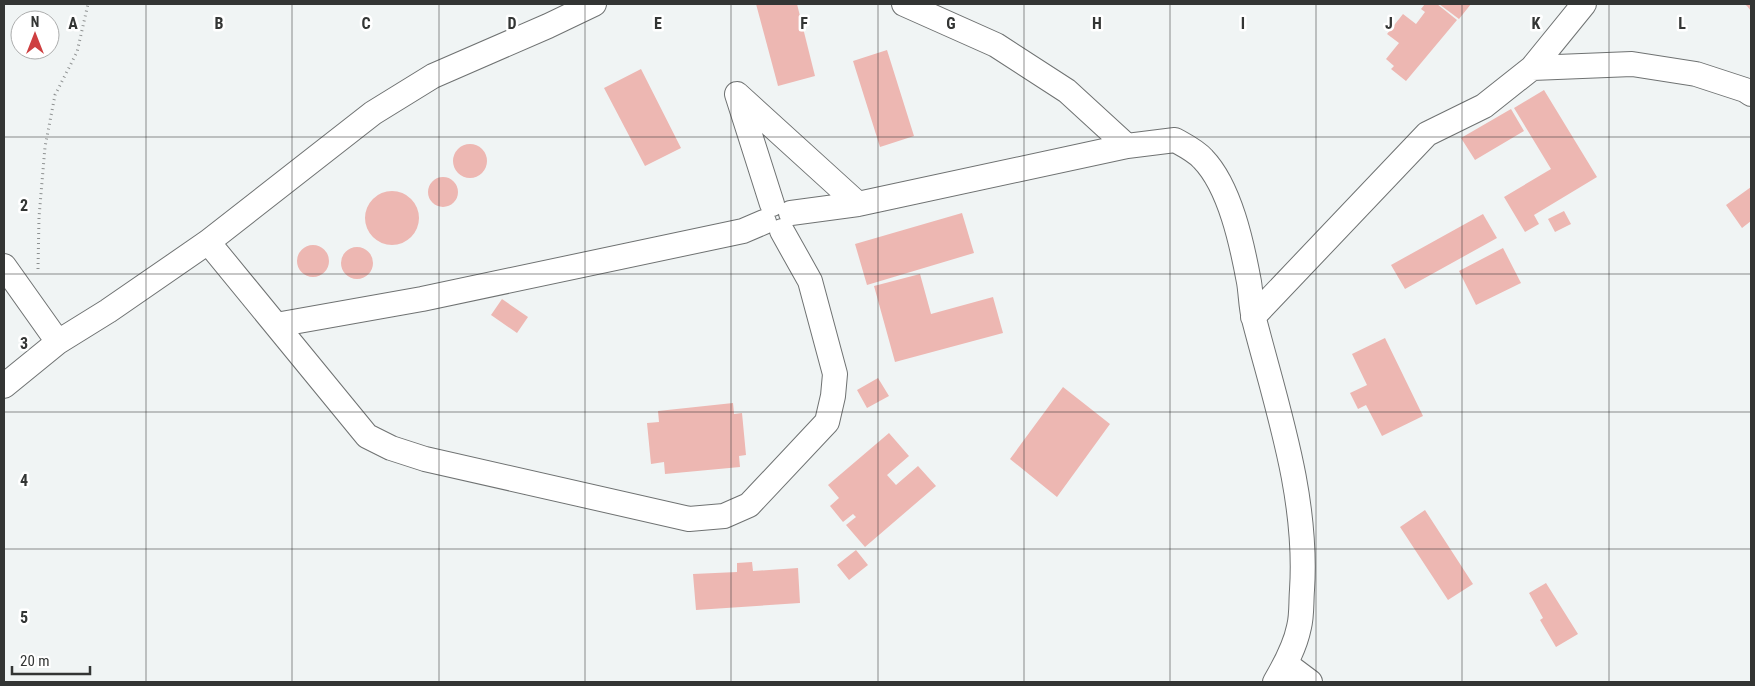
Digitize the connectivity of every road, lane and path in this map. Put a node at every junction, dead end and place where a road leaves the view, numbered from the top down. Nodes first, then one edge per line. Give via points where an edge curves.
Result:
1 (88, 4) edge
2 (594, 4) edge
3 (904, 4) edge
4 (1584, 4) edge
5 (1532, 68) junction
6 (1751, 94) edge
7 (1126, 146) junction
8 (858, 204) junction
9 (777, 217) junction
10 (208, 242) junction
11 (4, 266) edge
12 (38, 274) dead end
13 (1253, 317) junction
14 (276, 325) junction
15 (58, 342) junction
16 (4, 386) edge
17 (1280, 673) edge
18 (1310, 682) edge

1 - 12 path via 76,52 55,95 45,147
2 - 10 street via 433,76 373,113
3 - 7 street via 996,45 1067,91
4 - 5 street
5 - 6 street via 1632,64 1696,74
5 - 13 street via 1484,106 1427,134
7 - 8 street
7 - 13 street via 1175,140 1203,158 1217,177 1235,223 1249,282
8 - 9 street
8 - 9 street via 737,94
9 - 14 street via 742,231 432,297
9 - 14 street via 810,281 835,374 833,396 827,422 749,505 724,516 689,518 425,459 391,448 367,436
10 - 14 street
10 - 15 street
11 - 15 street
13 - 17 street via 1291,461 1298,505 1303,571 1300,627
15 - 16 street
17 - 18 street

